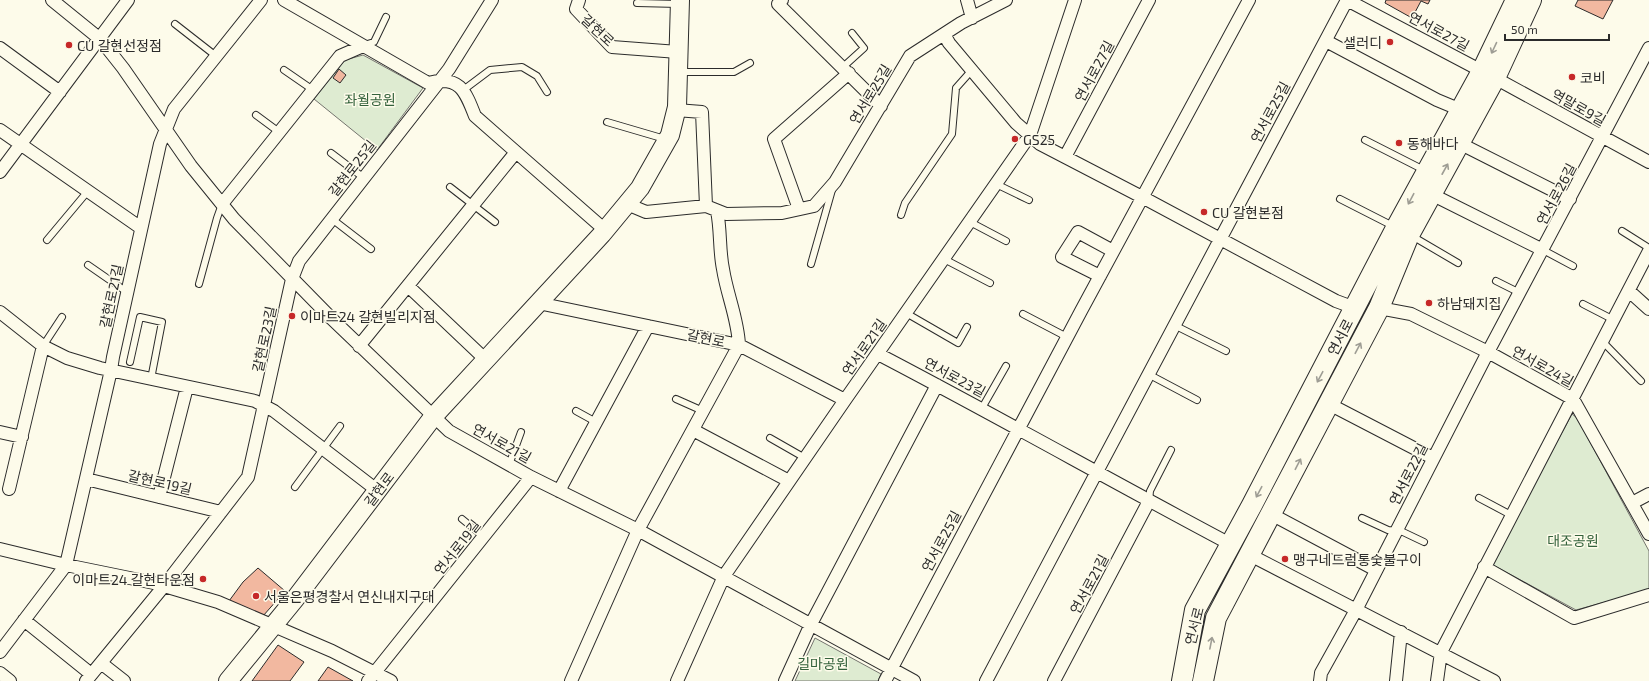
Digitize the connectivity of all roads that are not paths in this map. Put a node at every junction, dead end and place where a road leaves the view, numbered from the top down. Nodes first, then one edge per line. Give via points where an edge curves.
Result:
1 (52, 0) edge
2 (128, 0) edge
3 (261, 0) edge
4 (284, 0) edge
5 (492, 0) edge
6 (579, 0) edge
7 (782, 0) edge
8 (967, 0) edge
9 (1006, 0) edge
10 (1075, 0) edge
11 (1149, 0) edge
12 (1248, 0) edge
13 (1347, 0) edge
14 (1516, 0) edge
15 (1531, 0) edge
16 (680, 2) edge
17 (637, 3) dead end
18 (386, 17) dead end
19 (972, 18) junction
20 (175, 24) dead end
21 (852, 33) dead end
22 (944, 34) junction
23 (100, 39) junction
24 (1326, 41) junction
25 (363, 46) junction
26 (0, 48) edge
27 (1649, 48) edge
28 (678, 52) junction
29 (218, 54) junction
30 (750, 63) dead end
31 (284, 70) dead end
32 (846, 70) junction
33 (972, 70) junction
34 (678, 72) junction
35 (1489, 75) junction
36 (441, 80) junction
37 (313, 90) junction
38 (462, 91) junction
39 (60, 92) junction
40 (547, 92) dead end
41 (881, 106) junction
42 (676, 110) junction
43 (1461, 110) junction
44 (256, 115) dead end
45 (607, 122) dead end
46 (0, 130) edge
47 (166, 130) junction
48 (279, 132) junction
49 (1030, 135) junction
50 (1603, 137) junction
51 (667, 140) junction
52 (1365, 140) dead end
53 (1459, 143) junction
54 (20, 145) junction
55 (516, 152) junction
56 (331, 153) dead end
57 (1065, 157) junction
58 (1649, 162) edge
59 (1427, 171) junction
60 (0, 172) edge
61 (364, 178) junction
62 (835, 182) junction
63 (996, 184) junction
64 (450, 187) dead end
65 (88, 191) junction
66 (1431, 194) junction
67 (1142, 197) junction
68 (1340, 199) dead end
69 (1570, 199) junction
70 (1029, 200) dead end
71 (222, 204) junction
72 (627, 204) junction
73 (473, 205) junction
74 (712, 208) junction
75 (799, 209) junction
76 (901, 214) dead end
77 (332, 219) junction
78 (495, 222) dead end
79 (970, 222) junction
80 (141, 228) junction
81 (605, 230) junction
82 (1402, 231) junction
83 (1622, 231) dead end
84 (1220, 238) junction
85 (47, 240) dead end
86 (1006, 241) dead end
87 (1649, 248) edge
88 (371, 249) dead end
89 (1543, 250) junction
90 (1113, 251) junction
91 (1649, 252) edge
92 (944, 259) junction
93 (1458, 262) dead end
94 (811, 264) dead end
95 (88, 265) dead end
96 (1573, 266) dead end
97 (1100, 276) junction
98 (292, 279) junction
99 (1496, 281) dead end
100 (990, 283) dead end
101 (199, 284) dead end
102 (408, 286) junction
103 (1628, 291) junction
104 (127, 292) junction
105 (1520, 293) junction
106 (538, 303) junction
107 (1583, 304) dead end
108 (1355, 308) junction
109 (1379, 308) junction
110 (1649, 309) edge
111 (0, 312) edge
112 (906, 313) junction
113 (1023, 314) dead end
114 (62, 318) dead end
115 (1614, 320) junction
116 (1174, 325) junction
117 (648, 326) junction
118 (966, 327) dead end
119 (1067, 337) junction
120 (1602, 341) junction
121 (739, 345) junction
122 (43, 346) junction
123 (359, 346) junction
124 (1226, 351) dead end
125 (1488, 352) junction
126 (878, 354) junction
127 (486, 360) junction
128 (130, 362) dead end
129 (1006, 366) dead end
130 (111, 370) junction
131 (1148, 374) junction
132 (151, 379) junction
133 (1641, 381) dead end
134 (937, 385) junction
135 (187, 387) junction
136 (676, 399) dead end
137 (1573, 399) junction
138 (845, 400) junction
139 (1197, 400) dead end
140 (1328, 404) junction
141 (264, 406) junction
142 (982, 408) junction
143 (576, 411) dead end
144 (703, 411) junction
145 (433, 418) junction
146 (596, 422) junction
147 (340, 426) dead end
148 (1018, 428) junction
149 (693, 430) junction
150 (0, 432) edge
151 (521, 432) dead end
152 (22, 437) junction
153 (770, 438) dead end
154 (323, 448) junction
155 (1171, 450) dead end
156 (805, 458) junction
157 (1433, 458) junction
158 (509, 465) junction
159 (1096, 472) junction
160 (531, 477) junction
161 (86, 479) junction
162 (789, 481) junction
163 (295, 487) dead end
164 (9, 489) dead end
165 (378, 490) junction
166 (559, 491) junction
167 (1649, 494) edge
168 (159, 497) junction
169 (1479, 498) dead end
170 (1149, 501) junction
171 (1632, 503) junction
172 (221, 512) junction
173 (1271, 514) junction
174 (1511, 515) junction
175 (1362, 518) dead end
176 (462, 519) dead end
177 (638, 530) junction
178 (1396, 531) junction
179 (1649, 534) edge
180 (484, 536) junction
181 (1424, 542) dead end
182 (1232, 544) junction
183 (0, 549) edge
184 (1250, 555) junction
185 (66, 566) junction
186 (1484, 567) junction
187 (1376, 570) junction
188 (724, 576) junction
189 (164, 586) junction
190 (1649, 596) edge
191 (1356, 610) junction
192 (24, 620) junction
193 (811, 624) junction
194 (272, 626) junction
195 (1401, 632) junction
196 (0, 652) edge
197 (1441, 652) junction
198 (101, 663) junction
199 (891, 669) junction
200 (0, 673) edge
201 (372, 677) edge
202 (88, 678) edge
203 (10, 681) edge
204 (124, 681) edge
205 (228, 681) edge
206 (391, 681) edge
207 (571, 681) edge
208 (677, 681) edge
209 (785, 681) edge
210 (885, 681) edge
211 (914, 681) edge
212 (986, 681) edge
213 (1054, 681) edge
214 (1182, 681) edge
215 (1203, 681) edge
216 (1320, 681) edge
217 (1396, 681) edge
218 (1437, 681) edge
219 (1494, 681) edge

1 - 23 street
2 - 23 street
3 - 29 street
4 - 25 street
5 - 36 street, 갈현로25길
6 - 28 street, 갈현로 via 576,10 612,47
7 - 32 street via 778,4
8 - 19 street
9 - 19 street, 연서로25길
10 - 49 street
11 - 57 street, 연서로27길
12 - 67 street
13 - 24 street, 연서로25길
13 - 35 street, 연서로27길
14 -> 35 main road, 연서로
15 - 35 main road, 연서로
16 - 17 lane
16 - 28 main road, 갈현로
18 - 25 lane via 374,42
19 - 22 street, 연서로25길
20 - 29 lane
21 - 32 lane via 864,48
22 - 33 street
22 - 41 street, 연서로25길 via 910,56
23 - 39 street
23 - 47 street
24 - 43 street via 1437,100
24 - 84 street, 연서로25길
25 - 36 street via 428,83
25 - 37 street via 340,56
26 - 39 street
27 - 50 street, 연서로26길
28 - 34 main road, 갈현로
29 - 47 street via 174,110
30 - 34 lane via 734,72
31 - 37 lane
32 - 41 street
32 - 75 street via 774,139
33 - 49 street via 1016,123
33 - 76 lane via 956,88 952,134 905,203
34 - 42 main road, 갈현로
35 - 43 main road, 연서로
35 - 50 street, 역말로9길
35 - 53 main road, 연서로
36 - 38 street via 454,82
36 - 61 street, 갈현로25길
37 - 48 street
38 - 40 lane via 490,70 522,67 537,76
38 - 55 street via 467,96 475,116
39 - 54 street
41 - 62 street, 연서로25길
42 - 51 main road, 갈현로
42 - 74 street, 갈현로 via 702,112
43 - 59 main road, 연서로
44 - 48 lane
45 - 51 lane
46 - 54 street
47 - 71 street
47 - 80 street via 160,144
48 - 71 street
49 - 57 street via 1040,144
49 - 63 street, 연서로21길
50 - 58 street, 역말로9길
50 - 69 street, 연서로26길
51 - 72 main road, 갈현로 via 640,188
52 - 59 lane
66 -> 53 main road, 연서로
53 - 69 street
54 - 60 street
54 - 65 street
55 - 73 street
55 - 81 street
56 - 61 lane
57 - 67 street
59 -> 82 main road, 연서로
61 - 77 street, 갈현로25길
62 - 75 street via 814,206
62 - 94 lane
63 - 70 lane
63 - 79 street, 연서로21길
64 - 73 lane
65 - 80 street
65 - 85 lane
66 - 82 main road, 연서로
66 - 89 street
67 - 84 street
67 - 90 street
68 - 82 lane
69 - 89 street, 연서로26길
71 - 98 street
71 - 101 lane
72 - 74 street via 646,212
72 - 81 main road, 갈현로
73 - 78 lane
73 - 102 street
74 - 75 street via 726,214 782,213
74 - 121 street, 갈현로 via 720,226 722,268 738,331
77 - 88 lane
77 - 98 street, 갈현로25길 via 299,261
79 - 86 lane
79 - 92 street, 연서로21길
80 - 104 street, 갈현로21길
81 - 106 main road, 갈현로
82 - 93 lane
82 - 108 main road, 연서로
82 - 109 main road, 연서로
83 - 87 lane
84 - 108 street via 1336,301
84 - 116 street, 연서로25길
89 - 96 lane
89 - 105 street, 연서로26길
90 - 97 street
90 - 97 street via 1078,232 1062,258
91 - 103 street
92 - 100 lane
92 - 112 street, 연서로21길
95 - 104 lane
97 - 119 street
98 - 123 street
98 - 141 street, 갈현로23길
99 - 105 lane
102 - 123 street
102 - 127 street
103 - 110 street
103 - 115 street
104 - 130 street, 갈현로21길
105 - 125 street, 연서로26길
106 - 117 street, 갈현로
106 - 127 main road, 갈현로
107 - 115 lane
108 -> 182 main road, 연서로
109 - 125 street, 연서로24길 via 1411,314
140 -> 109 main road, 연서로
111 - 122 street
112 - 118 lane via 958,343
112 - 126 street, 연서로21길
113 - 119 lane
114 - 122 lane
115 - 120 street
116 - 124 lane
116 - 131 street, 연서로25길
117 - 121 street, 갈현로
117 - 146 street
119 - 148 street
120 - 133 lane
120 - 137 street
121 - 138 street
121 - 144 street
122 - 130 street via 67,358
122 - 152 street
123 - 145 street
125 - 137 street, 연서로24길
125 - 157 street, 연서로22길
126 - 134 street, 연서로23길
126 - 138 street, 연서로21길
127 - 145 main road, 갈현로
128 - 132 lane via 140,318 162,322
129 - 142 lane
130 - 132 street
130 - 161 street, 갈현로21길
131 - 139 lane
131 - 159 street
132 - 135 street
134 - 142 street, 연서로23길
134 - 193 street
135 - 141 street via 255,401
135 - 168 street
136 - 144 lane
137 - 171 street, 연서로24길
137 - 174 street
138 - 156 street
140 - 157 street
173 -> 140 main road, 연서로
141 - 154 street
141 - 172 street via 248,477
142 - 148 street, 연서로23길
143 - 146 lane
144 - 149 street
145 - 158 street, 연서로21길 via 449,431
145 - 165 main road, 갈현로
146 - 166 street
147 - 154 lane
148 - 159 street, 연서로23길
148 - 199 street, 연서로25길
149 - 162 street
149 - 177 street
150 - 152 street
151 - 158 lane
152 - 164 street
153 - 156 lane
154 - 163 lane
154 - 165 street
155 - 170 lane via 1150,490
156 - 162 street
157 - 178 street, 연서로22길
158 - 160 street, 연서로21길
159 - 170 street, 연서로23길
159 - 212 street
160 - 166 street, 연서로21길
160 - 180 street, 연서로19길
161 - 168 street, 갈현로19길
161 - 185 street
162 - 188 street
165 - 194 main road, 갈현로 via 295,600
166 - 177 street, 연서로21길
167 - 171 street
168 - 172 street, 갈현로19길
169 - 174 lane
170 - 182 street, 연서로23길
170 - 213 street, 연서로21길
171 - 179 street, 연서로24길
172 - 189 street
173 - 184 main road, 연서로
173 - 187 street
174 - 186 street
175 - 178 lane
176 - 180 lane
177 - 188 street, 연서로21길
177 - 207 street
178 - 181 lane
178 - 187 street, 연서로22길
180 - 201 street, 연서로19길
182 - 214 main road, 연서로 via 1195,610
183 - 185 street
184 - 191 street
215 -> 184 main road, 연서로 via 1216,618
185 - 189 street
185 - 192 street
186 - 190 street via 1574,618
186 - 197 street
187 - 191 street, 연서로22길
188 - 193 street, 연서로21길
188 - 208 street
189 - 194 street via 218,602
189 - 198 street
191 - 195 street
191 - 216 street, 연서로22길 via 1321,673
192 - 196 street
192 - 202 street
193 - 199 street, 연서로21길
193 - 209 street
194 - 201 street via 332,651
194 - 205 main road, 갈현로
195 - 197 street
195 - 217 street
197 - 218 street
197 - 219 street
198 - 202 street
198 - 204 street
199 - 210 street
199 - 211 street, 연서로21길
200 - 203 street
201 - 206 street

